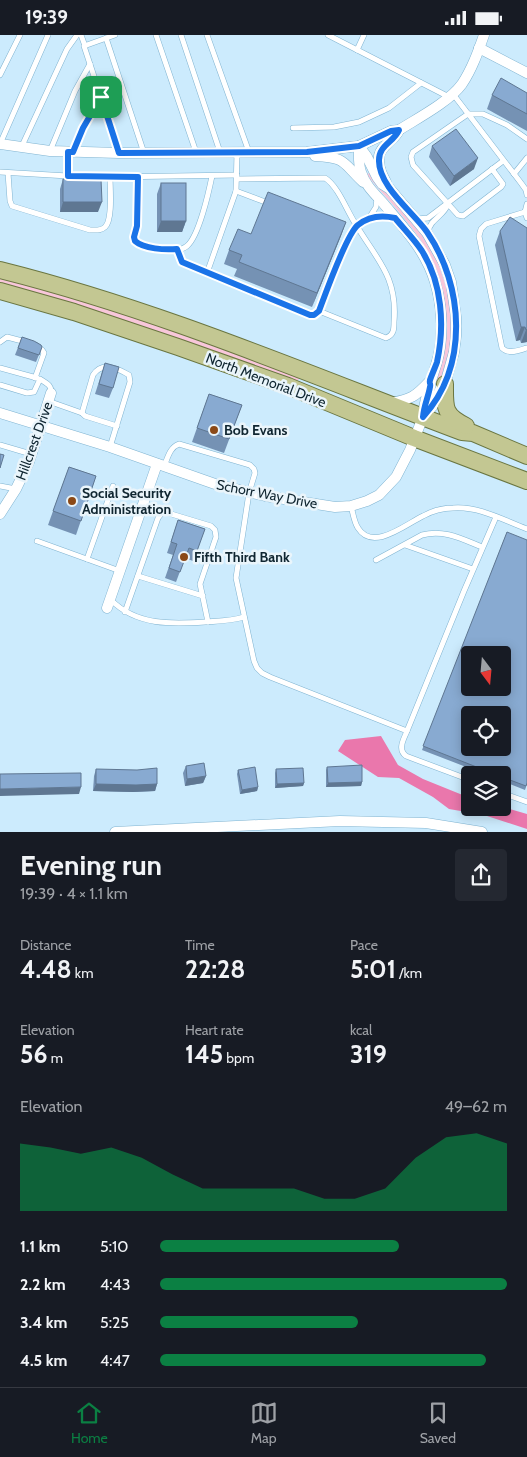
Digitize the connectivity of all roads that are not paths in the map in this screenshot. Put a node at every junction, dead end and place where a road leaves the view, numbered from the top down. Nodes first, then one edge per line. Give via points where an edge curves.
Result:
1 (20, 35) edge
2 (48, 35) edge
3 (77, 35) edge
4 (81, 35) edge
5 (115, 35) edge
6 (156, 35) edge
7 (181, 35) edge
8 (207, 35) edge
9 (328, 35) edge
10 (364, 35) edge
11 (484, 35) edge
12 (106, 38) junction
13 (85, 46) junction
14 (480, 48) junction
15 (357, 50) junction
16 (90, 64) junction
17 (527, 73) edge
18 (0, 75) edge
19 (421, 83) junction
20 (451, 95) junction
21 (101, 97) junction
22 (468, 114) junction
23 (293, 128) dead end
24 (399, 130) junction
25 (527, 139) edge
26 (0, 145) edge
27 (359, 146) junction
28 (21, 148) junction
29 (50, 151) junction
30 (70, 152) junction
31 (220, 152) junction
32 (307, 152) junction
33 (119, 153) junction
34 (144, 153) junction
35 (196, 153) junction
36 (237, 153) junction
37 (249, 153) junction
38 (527, 157) edge
39 (503, 161) junction
40 (492, 169) junction
41 (0, 172) edge
42 (8, 173) junction
43 (514, 174) junction
44 (68, 176) junction
45 (212, 176) junction
46 (110, 177) junction
47 (138, 177) junction
48 (237, 177) junction
49 (369, 187) junction
50 (390, 189) junction
51 (236, 191) junction
52 (527, 195) edge
53 (377, 197) junction
54 (448, 203) junction
55 (271, 204) edge
56 (527, 204) edge
57 (526, 215) edge
58 (369, 218) junction
59 (395, 218) junction
60 (417, 219) junction
61 (356, 226) junction
62 (342, 231) edge
63 (427, 233) junction
64 (351, 235) junction
65 (177, 249) junction
66 (0, 270) edge
67 (207, 273) junction
68 (0, 291) edge
69 (319, 311) junction
70 (0, 342) edge
71 (527, 348) edge
72 (0, 368) edge
73 (38, 378) junction
74 (438, 382) junction
75 (0, 385) edge
76 (50, 397) junction
77 (388, 403) junction
78 (0, 413) edge
79 (82, 413) junction
80 (423, 417) junction
81 (41, 425) junction
82 (117, 426) junction
83 (472, 433) junction
84 (414, 438) junction
85 (0, 445) edge
86 (110, 447) junction
87 (32, 454) junction
88 (527, 456) edge
89 (161, 465) junction
90 (527, 481) edge
91 (0, 486) edge
92 (114, 486) dead end
93 (16, 489) junction
94 (249, 493) junction
95 (352, 506) junction
96 (0, 514) edge
97 (496, 517) junction
98 (527, 529) edge
99 (37, 541) dead end
100 (405, 545) junction
101 (482, 547) junction
102 (87, 559) junction
103 (376, 560) dead end
104 (473, 569) junction
105 (120, 571) junction
106 (138, 576) junction
107 (203, 596) junction
108 (109, 604) joint
109 (125, 612) junction
110 (244, 617) junction
111 (208, 622) junction
112 (407, 731) junction
113 (461, 777) edge
114 (511, 796) edge
115 (527, 802) edge
116 (445, 829) edge
117 (115, 832) edge
118 (482, 832) edge

1 - 18 lane
2 - 26 lane
3 - 28 lane via 67,49
4 - 13 lane
5 - 12 lane
6 - 35 lane
7 - 31 lane
8 - 37 lane
9 - 15 lane
10 - 15 lane
11 - 14 street
12 - 13 lane
12 - 34 lane
13 - 16 lane
14 - 17 street
14 - 20 street via 467,76
15 - 19 lane
16 - 21 lane
16 - 29 lane
19 - 20 lane
19 - 23 lane via 389,108 359,122 334,127
20 - 22 lane
20 - 24 street
21 - 30 lane
21 - 33 lane
22 - 25 lane via 484,114
22 - 39 lane
22 - 54 lane via 411,157 413,165
24 - 27 street
24 - 50 street via 380,152 379,158 382,175
26 - 28 street
27 - 32 street
27 - 49 street via 361,171
27 - 50 street via 376,177
28 - 29 street
29 - 30 street
30 - 33 street
30 - 44 lane
31 - 35 street
31 - 36 street
32 - 37 street
32 - 49 street via 315,157 338,159
33 - 34 street
34 - 35 street
36 - 37 street
36 - 48 lane
38 - 43 lane
39 - 40 lane
39 - 43 lane
40 - 54 lane
40 - 54 lane via 503,184 501,187 463,216 458,215
41 - 42 lane
42 - 44 lane
42 - 46 lane via 12,206 97,231 107,226 110,217
43 - 52 lane
44 - 46 lane
45 - 47 lane
45 - 48 lane
45 - 65 lane via 207,203 194,235 188,245
46 - 47 lane
47 - 65 lane via 135,241 137,244
48 - 51 lane
48 - 61 lane via 325,179 333,185
49 - 53 street
50 - 60 street
51 - 55 lane
51 - 67 lane
53 - 58 lane via 376,207
53 - 59 street
54 - 60 lane via 428,218
54 - 63 lane via 446,210 432,221
56 - 57 lane
57 - 71 lane via 486,224 479,236 502,348 510,352
58 - 59 lane
58 - 61 lane
59 - 74 street via 422,251 437,289 441,337 436,364
60 - 63 street
61 - 64 lane
61 - 69 lane via 388,274 395,304 392,335 386,338
62 - 64 lane
63 - 74 street via 451,282 456,317 454,353
64 - 69 lane
65 - 67 lane via 182,262
66 - 77 main road, North Memorial Drive via 175,322
67 - 69 lane via 310,315
68 - 84 main road, North Memorial Drive via 178,347
70 - 73 lane via 11,337 38,346 44,353
72 - 73 lane
73 - 75 lane via 34,392
73 - 76 lane via 49,384 52,389
74 - 77 street via 406,400
74 - 80 street via 432,407
74 - 80 street via 430,387
74 - 83 main road, North Memorial Drive via 451,418
76 - 79 lane
76 - 81 street, Hillcrest Drive
77 - 80 main road, North Memorial Drive
78 - 81 street, Schorr Way Drive
79 - 82 lane
79 - 82 lane via 96,370 105,366 126,373 130,378
80 - 83 main road, North Memorial Drive
80 - 84 street, Schorr Way Drive
81 - 86 street, Schorr Way Drive
81 - 87 street, Hillcrest Drive
82 - 86 lane
83 - 88 main road, North Memorial Drive
84 - 90 main road, North Memorial Drive
84 - 95 street, Schorr Way Drive via 403,466 388,487 379,495
85 - 87 lane
86 - 89 street, Schorr Way Drive
87 - 93 street, Hillcrest Drive
89 - 94 street, Schorr Way Drive
89 - 94 lane via 179,444 250,465 255,473
89 - 105 street
91 - 93 lane
92 - 102 lane
93 - 96 street, Hillcrest Drive
94 - 95 street, Schorr Way Drive via 335,507
94 - 110 lane via 236,578
95 - 97 lane via 358,529 375,538 452,507
97 - 98 lane
97 - 101 lane
99 - 102 lane
100 - 101 lane via 422,535 438,532
100 - 103 lane
100 - 104 lane
101 - 104 lane
102 - 105 lane
104 - 112 lane
105 - 108 street
106 - 107 lane
106 - 107 lane via 158,517 165,512 211,526 216,537 200,584
106 - 109 lane
107 - 111 lane
108 - 109 lane
109 - 111 lane via 158,623
110 - 111 lane
110 - 112 lane via 254,661 262,673
112 - 113 lane via 401,750 406,756
114 - 115 lane
116 - 117 street via 391,822 340,821
116 - 118 street

